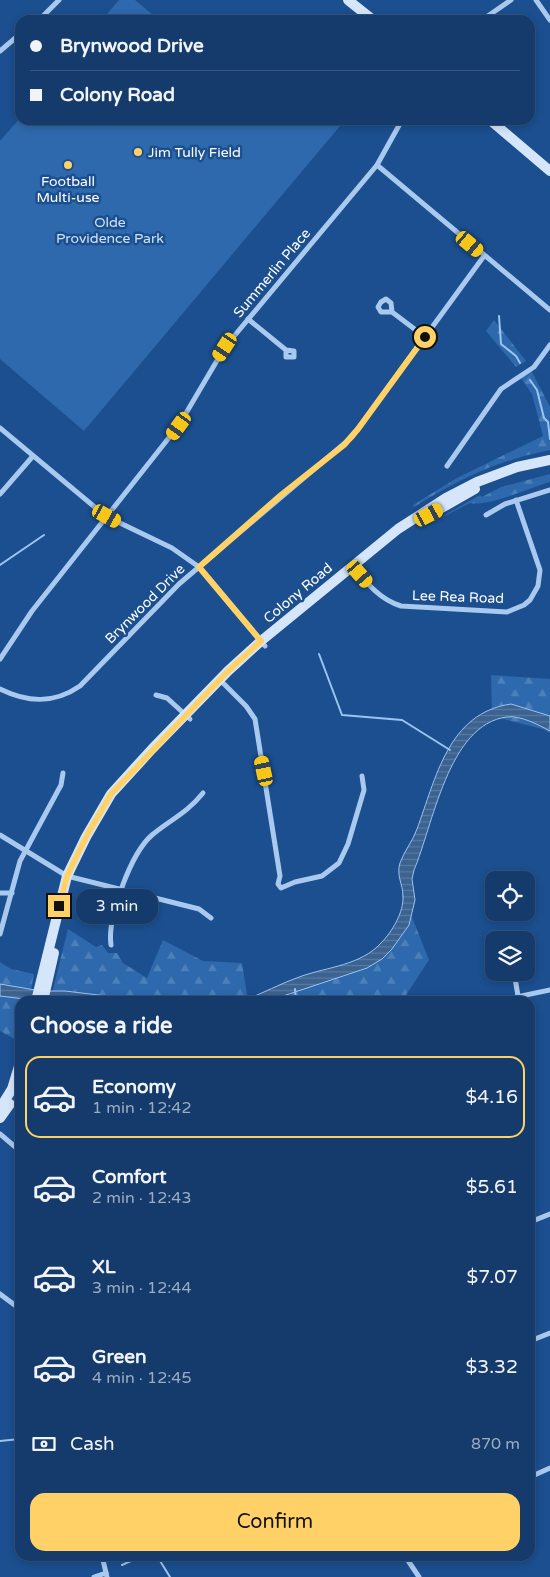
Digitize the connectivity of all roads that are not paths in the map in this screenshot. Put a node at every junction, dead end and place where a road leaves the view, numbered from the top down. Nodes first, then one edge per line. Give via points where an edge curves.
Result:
1 (59, 0) edge
2 (348, 0) edge
3 (510, 0) edge
4 (536, 0) edge
5 (44, 15) edge
6 (367, 15) edge
7 (489, 15) edge
8 (550, 20) edge
9 (15, 38) edge
10 (0, 51) edge
11 (399, 125) edge
12 (496, 125) edge
13 (377, 165) junction
14 (550, 171) edge
15 (484, 256) junction
16 (550, 310) edge
17 (392, 312) dead end
18 (248, 319) junction
19 (425, 337) junction
20 (550, 345) edge
21 (286, 350) dead end
22 (0, 428) edge
23 (33, 456) junction
24 (550, 460) edge
25 (447, 466) dead end
26 (550, 466) edge
27 (550, 490) edge
28 (0, 494) edge
29 (516, 500) junction
30 (448, 501) junction
31 (486, 514) dead end
32 (107, 516) junction
33 (199, 567) junction
34 (354, 568) junction
35 (263, 644) junction
36 (0, 659) edge
37 (222, 682) junction
38 (0, 689) edge
39 (156, 695) dead end
40 (188, 717) junction
41 (63, 773) dead end
42 (362, 776) dead end
43 (203, 793) dead end
44 (0, 835) edge
45 (26, 851) junction
46 (70, 877) junction
47 (121, 888) junction
48 (0, 892) edge
49 (12, 893) junction
50 (211, 918) dead end
51 (0, 934) edge
52 (111, 945) dead end
53 (48, 964) junction
54 (516, 981) edge
55 (550, 990) edge
56 (38, 996) edge
57 (44, 996) edge
58 (518, 996) joint
59 (15, 1090) edge
60 (15, 1091) edge
61 (0, 1108) edge
62 (0, 1118) edge
63 (0, 1134) edge
64 (15, 1147) edge
65 (550, 1214) edge
66 (535, 1220) edge
67 (0, 1294) edge
68 (15, 1305) edge
69 (550, 1333) edge
70 (535, 1339) edge
71 (550, 1468) edge
72 (535, 1475) edge
73 (103, 1561) edge
74 (408, 1561) edge
75 (107, 1575) edge
76 (94, 1577) edge
77 (419, 1577) edge

1 - 5 street
2 - 6 main road
3 - 7 street
4 - 8 street
9 - 10 street
11 - 13 street, Summerlin Place
12 - 14 main road
13 - 15 street
13 - 18 street, Summerlin Place
15 - 16 street
15 - 19 street, Brynwood Drive
17 - 19 street
18 - 21 street
18 - 32 street, Summerlin Place via 216,362 179,426
19 - 33 street, Brynwood Drive via 344,445
20 - 25 street via 534,367 501,389
22 - 23 street
23 - 28 street
23 - 32 street
24 - 30 main road, Colony Road via 492,475
26 - 30 main road, Colony Road via 494,481
27 - 29 street
29 - 31 street
29 - 34 street, Lee Rea Road via 540,570 535,592 524,605 498,612 401,606 387,602
30 - 34 main road, Colony Road via 398,529
32 - 33 street via 172,548
32 - 36 street, Summerlin Place via 32,610
33 - 35 street
33 - 38 street, Brynwood Drive via 161,600 72,692 53,699 33,700
34 - 35 main road, Colony Road
35 - 37 main road, Colony Road
37 - 40 main road, Colony Road
37 - 42 street via 255,719 281,888 322,876 339,863 364,790
39 - 40 street via 167,698
40 - 46 main road, Colony Road via 111,794 86,837
41 - 45 street
43 - 47 street via 175,821 151,836
44 - 45 street
45 - 46 street
45 - 49 street via 20,861
46 - 47 street
46 - 53 main road, Colony Road
47 - 50 street via 199,908
47 - 52 street via 109,933
48 - 49 street
49 - 51 street
53 - 56 main road, Colony Road
53 - 57 main road, Colony Road
54 - 58 street
55 - 58 street
59 - 61 main road
60 - 62 main road
63 - 64 street
65 - 66 street
67 - 68 street
69 - 70 street
71 - 72 street
73 - 75 street
74 - 77 street
75 - 76 street

